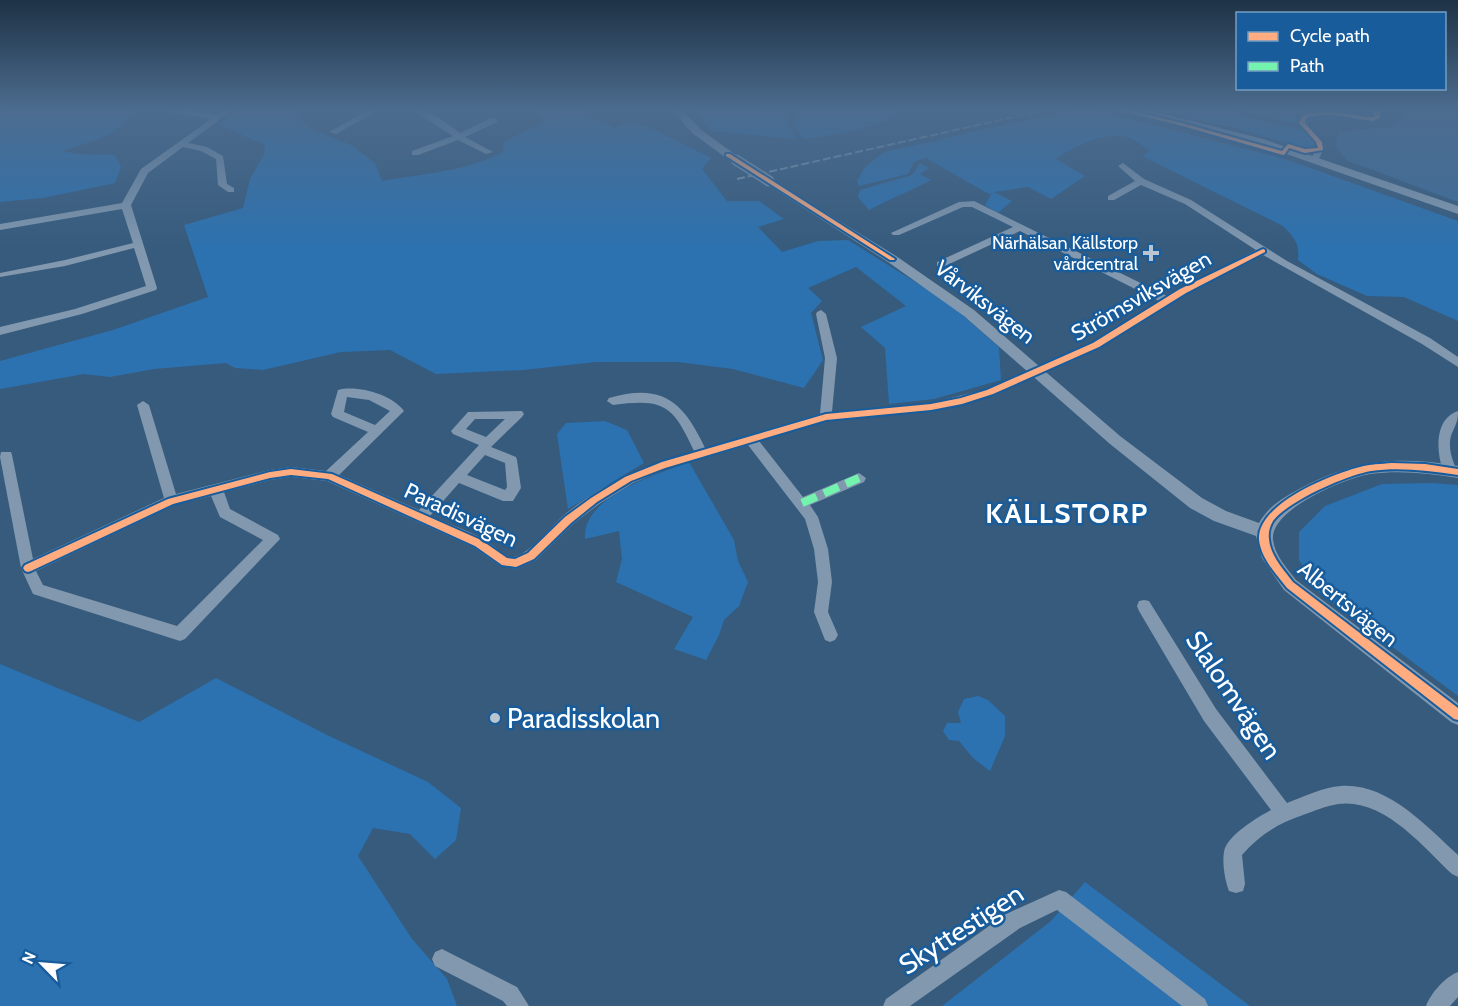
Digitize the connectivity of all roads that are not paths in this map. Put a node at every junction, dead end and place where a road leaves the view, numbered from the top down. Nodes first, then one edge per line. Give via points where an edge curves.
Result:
1 (164, 156) edge
2 (216, 156) edge
3 (730, 156) edge
4 (1306, 156) edge
5 (1316, 156) edge
6 (1315, 159) junction
7 (1123, 166) dead end
8 (1141, 182) junction
9 (231, 190) dead end
10 (1111, 198) dead end
11 (126, 205) junction
12 (1458, 210) edge
13 (0, 226) edge
14 (1021, 227) junction
15 (896, 233) dead end
16 (138, 244) junction
17 (1263, 251) junction
18 (941, 264) dead end
19 (3, 275) dead end
20 (1167, 301) junction
21 (821, 314) dead end
22 (0, 331) edge
23 (1458, 363) edge
24 (1038, 373) junction
25 (613, 401) dead end
26 (143, 405) dead end
27 (1458, 415) edge
28 (826, 417) junction
29 (377, 431) junction
30 (750, 438) junction
31 (701, 452) junction
32 (6, 455) dead end
33 (1454, 471) edge
34 (329, 476) junction
35 (457, 477) junction
36 (859, 478) dead end
37 (216, 490) junction
38 (171, 501) junction
39 (802, 503) junction
40 (420, 518) junction
41 (1263, 532) junction
42 (28, 568) junction
43 (1144, 606) dead end
44 (830, 635) dead end
45 (1458, 715) edge
46 (1283, 812) junction
47 (1458, 868) edge
48 (1236, 884) dead end
49 (442, 959) dead end
50 (1458, 982) edge
51 (519, 1006) edge
52 (893, 1006) edge
53 (1198, 1006) edge
54 (1436, 1006) edge

1 - 11 street via 144,171
2 - 9 street via 220,158 223,185
3 - 24 street, Vårviksvägen, bridge via 969,313
4 - 6 main road
5 - 6 street
6 - 12 main road
7 - 8 street, Strömsviksvägen
8 - 10 street
8 - 17 street, Strömsviksvägen via 1188,202
11 - 13 street
11 - 16 street
14 - 15 street via 967,203
14 - 18 street
14 - 20 street
16 - 19 street
16 - 22 street via 152,288
17 - 20 street, Strömsviksvägen
17 - 23 street, Strömsviksvägen via 1426,341
20 - 24 street, Strömsviksvägen via 1096,345
21 - 28 street via 831,350 831,376 824,400
24 - 28 street, Paradisvägen via 962,401
24 - 41 street, Vårviksvägen via 1196,503
25 - 31 street via 652,396 674,406 689,425
26 - 38 street
27 - 33 street via 1443,438
28 - 30 street, Paradisvägen
29 - 29 street via 398,411 382,399 342,393 337,414
29 - 34 street
30 - 31 street, Paradisvägen
30 - 39 street
31 - 40 street, Paradisvägen via 628,479 594,500 531,556 516,563 505,562 478,543
32 - 42 street
33 - 41 street via 1387,466 1353,471 1293,499 1277,510
34 - 37 street, Paradisvägen via 291,472
34 - 40 street, Paradisvägen
35 - 35 street, Paradisvägen via 508,497 514,489 511,460 485,446
35 - 40 street, Paradisvägen
36 - 39 street
37 - 38 street, Paradisvägen
37 - 42 street via 225,513 273,540 180,634 38,590
38 - 42 street, Paradisvägen
39 - 44 street via 821,549 825,582 821,612
41 - 45 street, Albertsvägen via 1276,569 1290,585
43 - 46 street, Slalomvägen via 1210,715
46 - 47 street via 1341,795 1368,799 1401,816
46 - 48 street via 1245,837 1233,852
49 - 51 street via 510,994
50 - 54 street
52 - 53 street, Skyttestigen via 1013,921 1059,899

